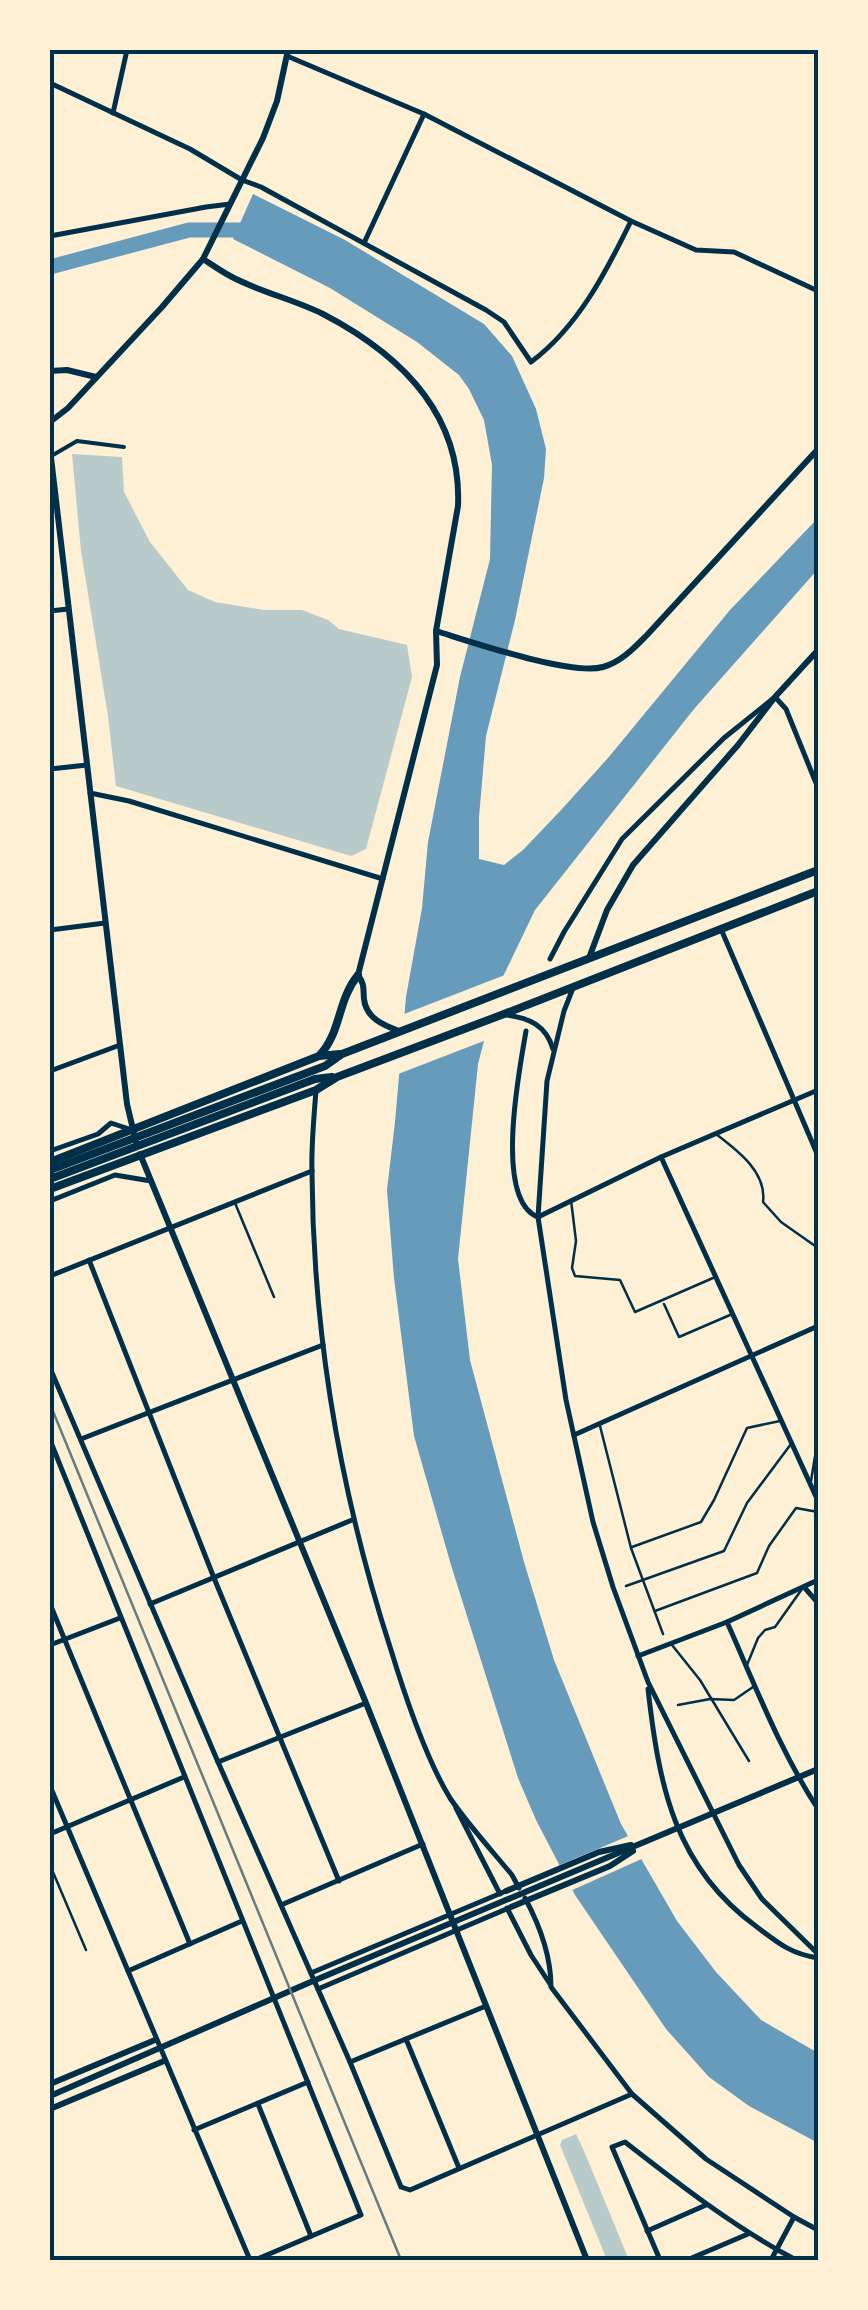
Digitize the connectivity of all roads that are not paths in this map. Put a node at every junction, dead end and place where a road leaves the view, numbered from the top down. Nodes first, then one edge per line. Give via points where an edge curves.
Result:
1 (127, 50) edge
2 (288, 53) edge
3 (50, 83) edge
4 (113, 113) junction
5 (424, 114) junction
6 (242, 180) junction
7 (230, 204) junction
8 (631, 221) junction
9 (50, 236) edge
10 (364, 244) junction
11 (204, 257) junction
12 (818, 291) edge
13 (50, 372) edge
14 (96, 376) junction
15 (50, 422) edge
16 (124, 447) dead end
17 (818, 449) edge
18 (50, 452) edge
19 (68, 609) junction
20 (50, 611) edge
21 (436, 631) junction
22 (818, 650) edge
23 (775, 697) junction
24 (87, 765) junction
25 (50, 770) edge
26 (818, 788) edge
27 (90, 793) junction
28 (818, 870) edge
29 (383, 879) junction
30 (818, 891) edge
31 (105, 923) junction
32 (721, 928) junction
33 (50, 930) edge
34 (586, 959) junction
35 (550, 960) dead end
36 (358, 975) junction
37 (574, 986) junction
38 (504, 1014) junction
39 (400, 1031) junction
40 (526, 1031) dead end
41 (120, 1045) junction
42 (554, 1052) junction
43 (342, 1054) junction
44 (319, 1056) junction
45 (50, 1071) edge
46 (336, 1077) junction
47 (316, 1090) junction
48 (818, 1090) edge
49 (794, 1101) junction
50 (132, 1130) junction
51 (715, 1133) junction
52 (50, 1151) edge
53 (660, 1156) junction
54 (818, 1156) edge
55 (141, 1157) junction
56 (50, 1162) edge
57 (50, 1170) edge
58 (312, 1171) junction
59 (50, 1179) edge
60 (151, 1181) junction
61 (50, 1189) edge
62 (571, 1199) junction
63 (50, 1201) edge
64 (234, 1202) junction
65 (538, 1216) junction
66 (170, 1227) junction
67 (818, 1248) edge
68 (89, 1260) junction
69 (50, 1276) edge
70 (714, 1278) junction
71 (274, 1297) dead end
72 (663, 1301) junction
73 (731, 1314) junction
74 (818, 1326) edge
75 (323, 1345) junction
76 (751, 1358) junction
77 (50, 1368) edge
78 (233, 1382) junction
79 (150, 1414) junction
80 (782, 1421) junction
81 (599, 1425) junction
82 (574, 1436) junction
83 (818, 1438) edge
84 (81, 1439) junction
85 (50, 1440) edge
86 (792, 1442) junction
87 (53, 1454) edge
88 (810, 1484) junction
89 (818, 1501) edge
90 (818, 1512) edge
91 (352, 1520) junction
92 (300, 1544) junction
93 (631, 1548) junction
94 (214, 1578) junction
95 (641, 1580) junction
96 (818, 1580) edge
97 (626, 1586) dead end
98 (804, 1587) junction
99 (818, 1603) edge
100 (50, 1604) edge
101 (150, 1604) junction
102 (654, 1611) junction
103 (120, 1618) junction
104 (727, 1622) junction
105 (662, 1634) dead end
106 (64, 1640) junction
107 (671, 1644) junction
108 (50, 1645) edge
109 (638, 1656) junction
110 (746, 1666) junction
111 (648, 1682) junction
112 (754, 1686) junction
113 (710, 1699) junction
114 (366, 1703) junction
115 (678, 1704) dead end
116 (280, 1738) junction
117 (218, 1762) junction
118 (749, 1762) dead end
119 (818, 1769) edge
120 (184, 1777) junction
121 (799, 1778) junction
122 (50, 1786) edge
123 (450, 1798) junction
124 (129, 1800) junction
125 (818, 1809) edge
126 (714, 1812) junction
127 (67, 1828) junction
128 (50, 1834) edge
129 (646, 1842) junction
130 (424, 1844) junction
131 (50, 1865) edge
132 (339, 1880) junction
133 (503, 1893) junction
134 (281, 1905) junction
135 (509, 1908) junction
136 (451, 1915) junction
137 (242, 1922) junction
138 (457, 1930) junction
139 (190, 1944) junction
140 (86, 1950) dead end
141 (818, 1956) edge
142 (128, 1971) junction
143 (311, 1973) junction
144 (552, 1987) junction
145 (318, 1988) junction
146 (487, 2006) junction
147 (406, 2039) junction
148 (156, 2040) junction
149 (164, 2060) junction
150 (350, 2062) junction
151 (308, 2082) junction
152 (50, 2084) edge
153 (632, 2094) junction
154 (50, 2096) edge
155 (258, 2104) junction
156 (50, 2109) edge
157 (194, 2130) junction
158 (538, 2136) junction
159 (459, 2168) junction
160 (706, 2205) junction
161 (794, 2217) junction
162 (818, 2230) edge
163 (647, 2231) junction
164 (749, 2234) junction
165 (311, 2236) junction
166 (777, 2250) junction
167 (252, 2260) edge
168 (587, 2260) edge
169 (660, 2260) edge
170 (687, 2260) edge
171 (771, 2260) edge
172 (796, 2260) edge

1 - 4 street
2 - 5 street
2 - 6 street via 277,101
3 - 4 street
4 - 6 street
5 - 8 street
5 - 10 street
6 - 7 street
6 - 10 street
7 - 9 street
7 - 11 street
8 - 10 street via 597,287 531,362 496,316
8 - 12 street via 696,250 734,252
11 - 14 street
11 - 21 street via 234,279 358,334 413,381 435,410 450,439 459,489
13 - 14 street
14 - 15 street
16 - 18 street via 77,441
17 - 21 street via 647,635 608,666 558,665
18 - 19 street
19 - 20 street
19 - 24 street
21 - 29 street via 438,665
22 - 23 street
23 - 26 street
23 - 34 street via 633,866
23 - 35 street via 622,840
24 - 25 street
24 - 27 street
27 - 29 street
27 - 31 street
28 - 34 main road
29 - 36 street
30 - 32 main road
31 - 33 street
31 - 41 street
32 - 37 main road
32 - 49 street
34 - 39 main road
36 - 39 street via 371,1016
36 - 44 main road
37 - 38 main road
37 - 42 street
38 - 42 street via 536,1022
38 - 46 main road
39 - 43 main road
40 - 65 street via 512,1142 523,1202
41 - 45 street
41 - 50 street
42 - 65 street
43 - 44 main road
43 - 57 main road
44 - 50 main road
46 - 47 main road
46 - 59 main road via 315,1078
47 - 55 main road
47 - 58 street
48 - 49 street
49 - 51 street
49 - 54 street
50 - 52 street via 111,1123
50 - 55 street
50 - 56 main road
51 - 53 street
51 - 67 lane via 761,1179 764,1202
53 - 62 street
53 - 70 street
55 - 60 street
55 - 61 main road
58 - 64 street
58 - 75 street
60 - 63 street via 115,1175
60 - 66 street
62 - 65 street
62 - 72 lane via 576,1276 620,1280 635,1312
64 - 66 street
64 - 71 lane
65 - 82 street
66 - 68 street
66 - 78 street
68 - 69 street
68 - 79 street
70 - 72 lane
70 - 73 street
72 - 73 lane via 680,1337
73 - 76 street
74 - 76 street
75 - 78 street
75 - 91 street
76 - 80 street
76 - 81 street
77 - 84 street
78 - 79 street
78 - 92 street
79 - 84 street
79 - 94 street
80 - 86 street
80 - 93 lane via 747,1428 701,1522
81 - 82 street
81 - 93 lane
82 - 109 street via 612,1588
83 - 88 lane
84 - 101 street
85 - 87 street
86 - 88 street
86 - 95 lane via 747,1503 724,1551
87 - 103 street
88 - 89 street
90 - 102 lane via 796,1508 758,1573
91 - 92 street
91 - 123 street via 399,1676
92 - 94 street
92 - 114 street
93 - 95 lane
94 - 101 street
94 - 116 street
95 - 97 lane
95 - 102 lane
96 - 98 street
98 - 99 street
98 - 104 street
98 - 110 lane via 758,1638
100 - 106 street
101 - 117 street
102 - 105 lane
103 - 106 street
103 - 120 street
104 - 107 street
104 - 110 street
106 - 108 street
106 - 124 street
107 - 109 street
107 - 113 lane
109 - 111 street
110 - 112 street
111 - 126 street
111 - 141 street via 663,1786 696,1865 744,1918 794,1953
112 - 113 lane via 734,1700
112 - 121 street
113 - 115 lane
113 - 118 lane
114 - 116 street
114 - 130 street
116 - 117 street
116 - 132 street
117 - 134 street
119 - 121 street
120 - 124 street
120 - 137 street
121 - 125 street
121 - 126 street
122 - 127 street
123 - 133 street
123 - 144 street via 512,1874 532,1912
124 - 127 street
124 - 139 street
126 - 129 street
126 - 141 street via 762,1899
127 - 128 street
127 - 142 street
129 - 133 street via 599,1852
129 - 135 street via 610,1866
129 - 154 street
130 - 132 street
130 - 136 street
131 - 140 lane
132 - 134 street
133 - 136 street
134 - 143 street
135 - 138 street
135 - 144 street
136 - 138 street
136 - 143 street
137 - 139 street
137 - 151 street
138 - 145 street
138 - 146 street
139 - 142 street
142 - 148 street
143 - 145 street
144 - 153 street
145 - 150 street
146 - 147 street
146 - 158 street
147 - 150 street
147 - 159 street
148 - 149 street
148 - 152 street
149 - 156 street
149 - 157 street
150 - 159 street via 401,2187 410,2190
151 - 155 street
151 - 165 street via 361,2215
153 - 158 street
153 - 161 street via 706,2160
155 - 157 street
155 - 165 street
157 - 167 street
158 - 159 street
158 - 168 street
160 - 163 street
160 - 163 street via 625,2142 612,2148
160 - 164 street
161 - 162 street
161 - 166 street
163 - 169 street
164 - 166 street
164 - 170 street
165 - 167 street
166 - 171 street
166 - 172 street

